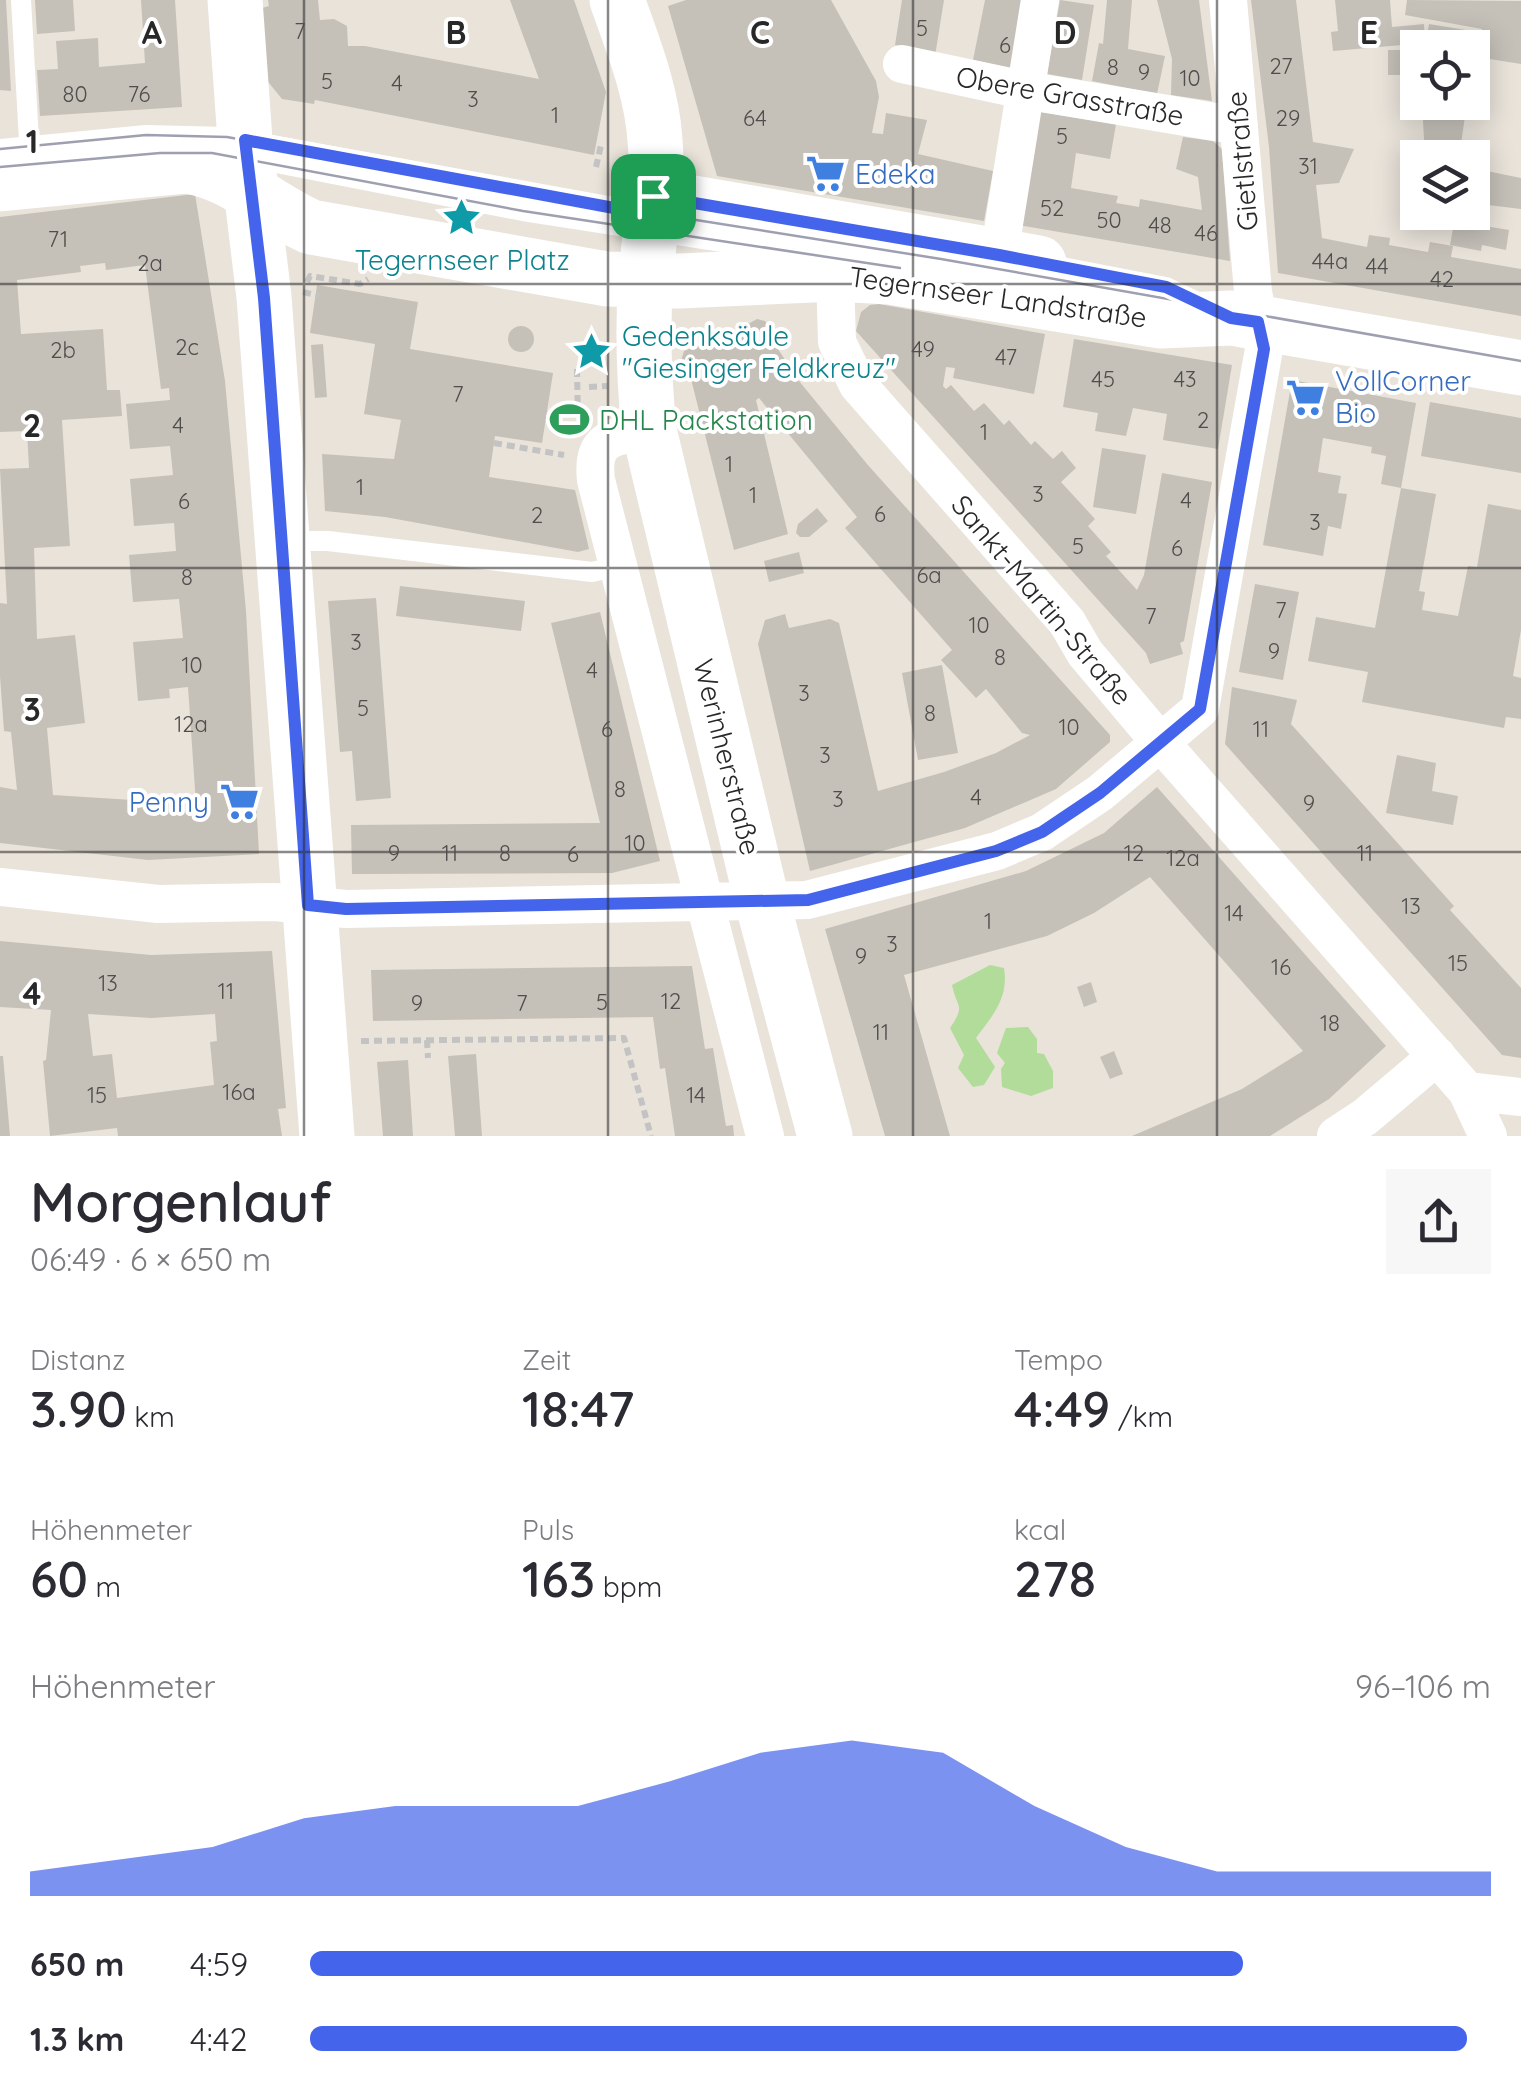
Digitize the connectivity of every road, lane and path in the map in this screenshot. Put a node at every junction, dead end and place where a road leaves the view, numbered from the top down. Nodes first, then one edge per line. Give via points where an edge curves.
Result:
1 (21, 0) edge
2 (235, 0) edge
3 (1040, 0) edge
4 (1228, 0) edge
5 (621, 1) edge
6 (902, 64) dead end
7 (1024, 90) junction
8 (1240, 126) junction
9 (601, 146) dead end
10 (248, 164) junction
11 (15, 165) edge
12 (596, 168) dead end
13 (649, 236) junction
14 (999, 255) junction
15 (840, 274) junction
16 (302, 292) dead end
17 (320, 296) dead end
18 (1245, 320) junction
19 (1521, 368) edge
20 (577, 369) dead end
21 (648, 430) junction
22 (494, 443) dead end
23 (584, 460) junction
24 (280, 542) junction
25 (676, 552) junction
26 (618, 566) junction
27 (1160, 742) junction
28 (0, 886) edge
29 (762, 901) junction
30 (704, 903) junction
31 (308, 905) junction
32 (428, 1040) junction
33 (320, 1042) junction
34 (1437, 1056) junction
35 (428, 1058) dead end
36 (1467, 1092) junction
37 (1521, 1097) edge
38 (327, 1136) edge
39 (651, 1136) edge
40 (766, 1136) edge
41 (825, 1136) edge
42 (1336, 1136) edge
43 (1488, 1136) edge

1 - 11 lane
2 - 10 main road
3 - 7 street
4 - 8 street, Gietlstraße
5 - 13 main road, Werinherstraße via 652,112
6 - 7 street, Obere Grasstraße
7 - 8 street, Obere Grasstraße
7 - 14 street
8 - 18 street, Gietlstraße via 1252,292
9 - 12 path
10 - 11 main road via 215,170
10 - 13 lane
10 - 13 lane via 614,208
10 - 13 main road via 311,227 607,279
10 - 24 main road
13 - 14 main road, Tegernseer Landstraße
13 - 15 main road, Tegernseer Landstraße
13 - 21 main road, Werinherstraße
14 - 18 main road, Tegernseer Landstraße via 1166,287
15 - 18 main road, Tegernseer Landstraße via 1160,321
15 - 27 street, Sankt-Martin-Straße via 837,342 858,384 1068,622 1085,653
16 - 17 path
18 - 19 main road, Tegernseer Landstraße
18 - 27 street, Gietlstraße via 1264,349 1200,709
20 - 23 path
21 - 23 street via 610,438
21 - 25 main road, Werinherstraße
22 - 23 path
23 - 26 street, Werinherstraße
24 - 26 lane via 328,541 592,572
24 - 31 main road
25 - 26 street
25 - 29 main road, Werinherstraße
26 - 30 street, Werinherstraße
27 - 29 street, Gietlstraße via 1042,832 996,851 808,900
27 - 34 street, Sankt-Martin-Straße
28 - 31 street, Gietlstraße via 158,904
29 - 30 street, Gietlstraße
29 - 41 main road, Werinherstraße
30 - 31 street, Gietlstraße
30 - 40 street, Werinherstraße
31 - 33 main road
32 - 33 path
32 - 35 path
32 - 39 path via 624,1038
33 - 38 main road
34 - 36 street, Sankt-Martin-Straße
34 - 42 street
36 - 37 street
36 - 43 street, Sankt-Martin-Straße

